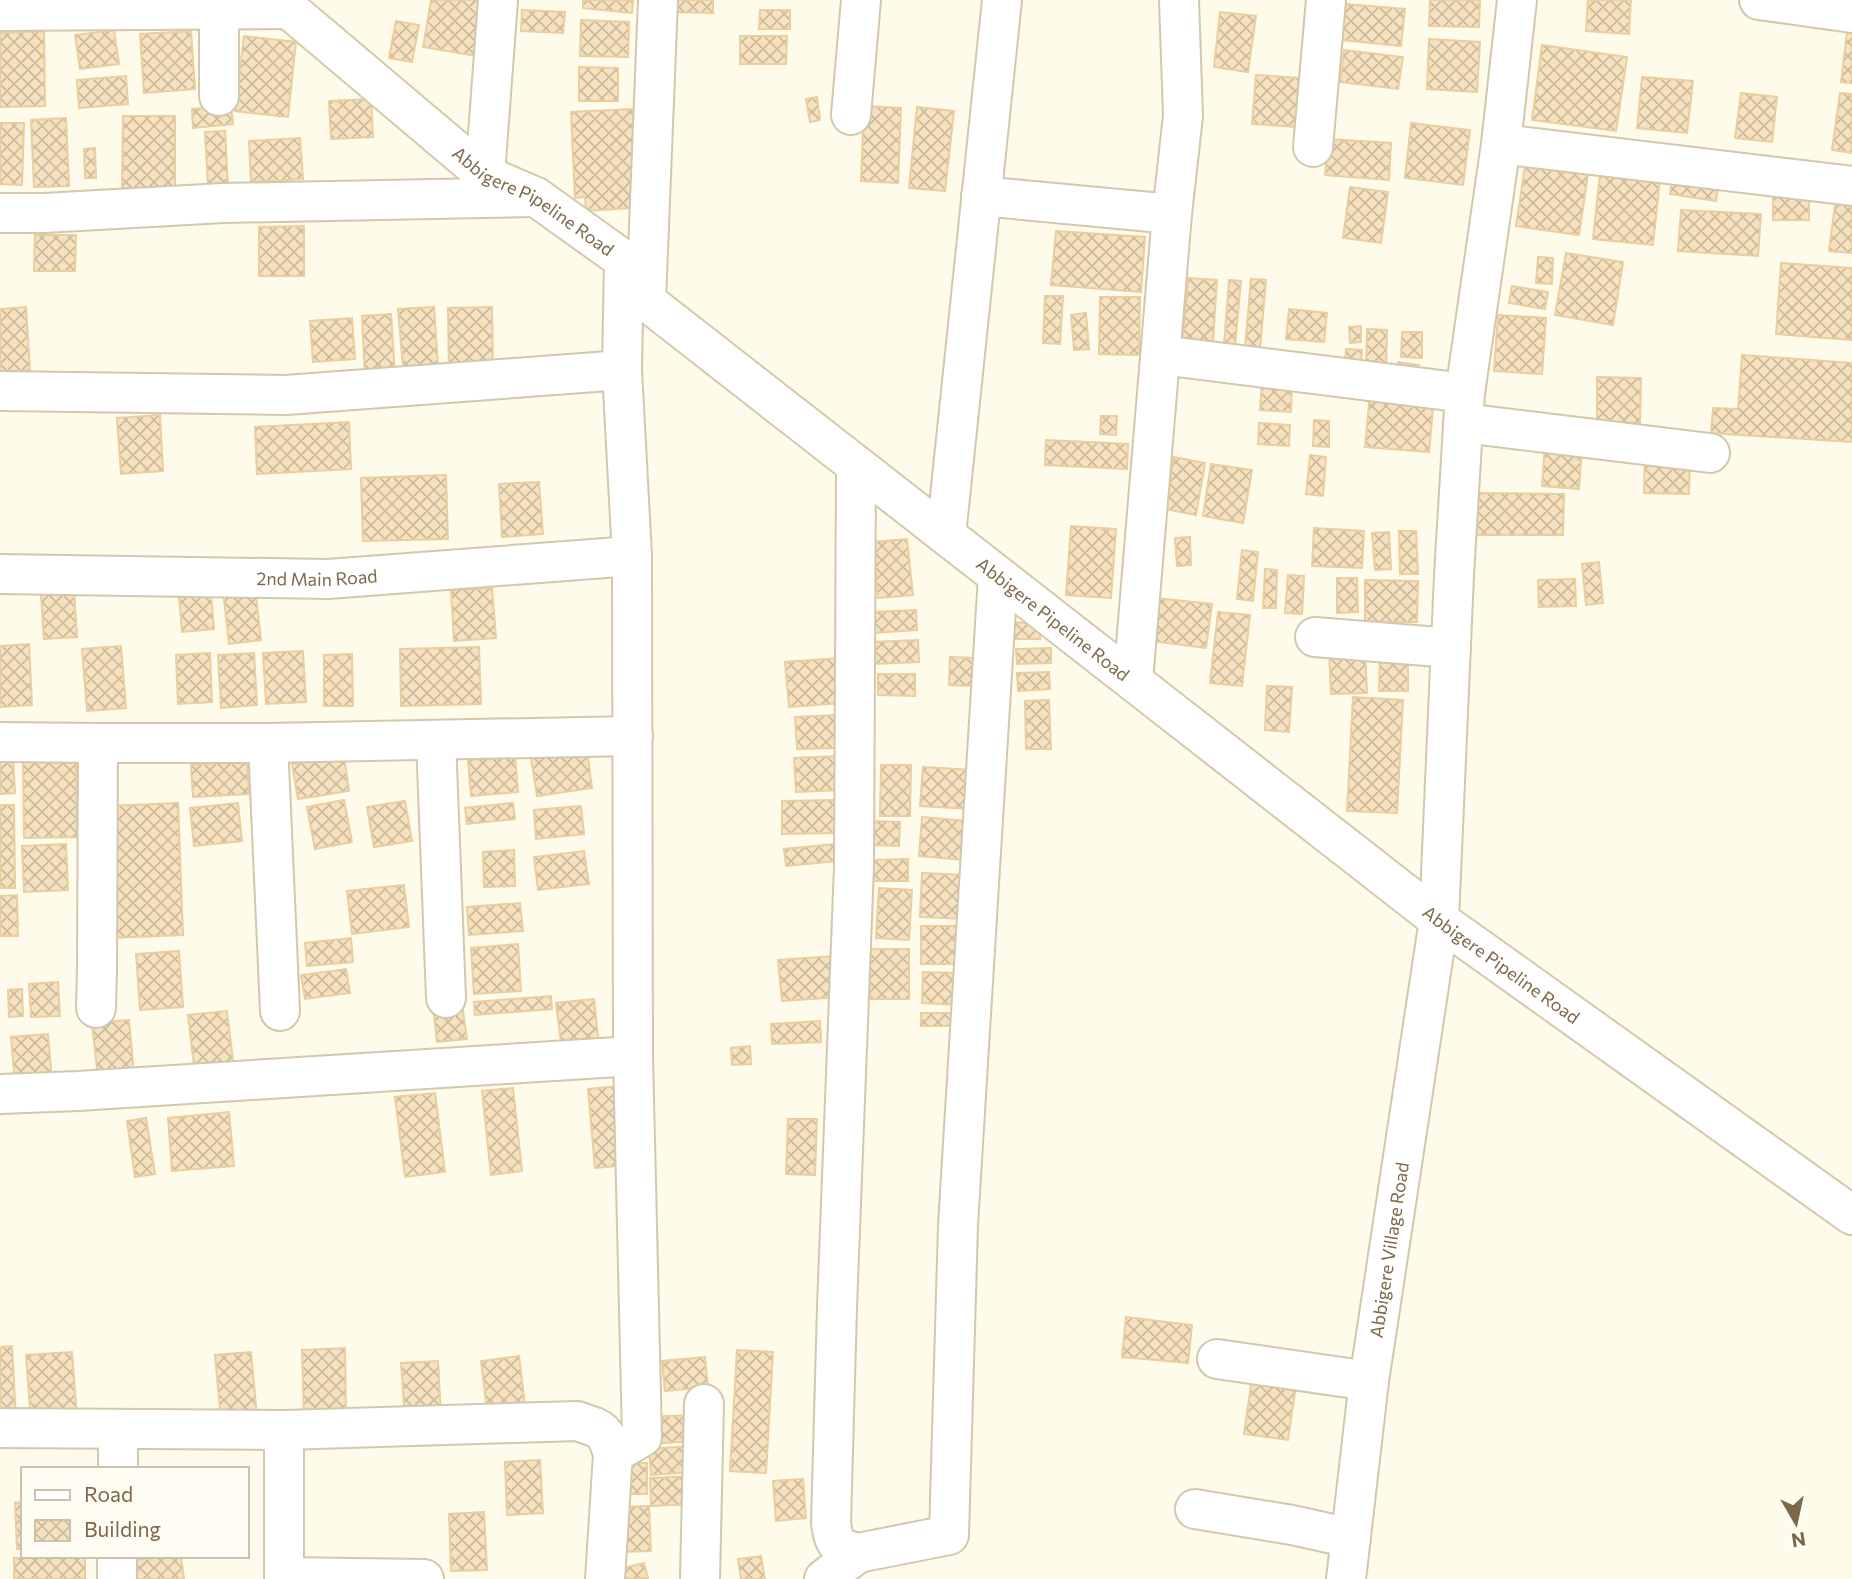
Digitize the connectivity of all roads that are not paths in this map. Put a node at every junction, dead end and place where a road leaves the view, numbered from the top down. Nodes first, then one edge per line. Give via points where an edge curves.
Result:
1 (498, 0) edge
2 (658, 0) edge
3 (861, 0) edge
4 (1002, 0) edge
5 (1179, 0) edge
6 (1326, 0) edge
7 (1517, 0) edge
8 (1759, 0) edge
9 (284, 5) edge
10 (219, 10) junction
11 (0, 11) edge
12 (1852, 13) edge
13 (219, 96) dead end
14 (851, 115) dead end
15 (1501, 144) junction
16 (1313, 146) dead end
17 (485, 175) junction
18 (1852, 186) edge
19 (981, 196) junction
20 (536, 197) junction
21 (0, 213) edge
22 (1172, 214) junction
23 (624, 260) junction
24 (646, 301) junction
25 (1161, 355) junction
26 (622, 370) junction
27 (0, 391) edge
28 (1464, 408) junction
29 (1710, 453) dead end
30 (856, 465) junction
31 (946, 535) junction
32 (632, 556) junction
33 (0, 575) edge
34 (998, 576) junction
35 (1315, 637) dead end
36 (1451, 648) junction
37 (1133, 681) junction
38 (633, 736) junction
39 (436, 740) junction
40 (0, 742) edge
41 (97, 743) junction
42 (268, 743) junction
43 (1439, 920) junction
44 (446, 998) dead end
45 (96, 1008) dead end
46 (280, 1011) dead end
47 (634, 1056) junction
48 (0, 1094) edge
49 (1852, 1215) edge
50 (1217, 1359) dead end
51 (1369, 1381) junction
52 (704, 1404) dead end
53 (0, 1428) edge
54 (118, 1429) junction
55 (284, 1430) junction
56 (612, 1454) junction
57 (118, 1467) edge
58 (1195, 1509) dead end
59 (1351, 1538) junction
60 (859, 1553) junction
61 (117, 1558) edge
62 (284, 1578) edge
63 (117, 1579) edge
64 (424, 1579) edge
65 (605, 1579) edge
66 (700, 1579) edge
67 (824, 1579) edge
68 (1346, 1579) edge

1 - 17 street
2 - 24 street
3 - 14 street
4 - 19 street
5 - 22 street via 1182,116
6 - 16 street
7 - 15 street, Abbigere Village Road
8 - 12 street
9 - 10 street
9 - 17 street, Abbigere Pipeline Road
10 - 11 street
10 - 13 street
15 - 18 street
15 - 28 street, Abbigere Village Road
17 - 20 street, Abbigere Pipeline Road
19 - 22 street
19 - 31 street
20 - 21 street
20 - 23 street, Abbigere Pipeline Road
22 - 25 street
23 - 24 street, Abbigere Pipeline Road
23 - 26 street
24 - 30 street, Abbigere Pipeline Road
25 - 28 street
25 - 37 street
26 - 27 street via 286,395
26 - 32 street
28 - 29 street
28 - 36 street, Abbigere Village Road
30 - 31 street, Abbigere Pipeline Road
30 - 60 street via 854,866 831,1523 834,1540
31 - 34 street, Abbigere Pipeline Road
32 - 33 street, 2nd Main Road via 328,579
32 - 38 street
34 - 37 street, Abbigere Pipeline Road
34 - 60 street via 959,1211 949,1535
35 - 36 street
36 - 43 street, Abbigere Village Road
37 - 43 street, Abbigere Pipeline Road
38 - 39 street
38 - 47 street
39 - 42 street
39 - 44 street
40 - 41 street
41 - 42 street
41 - 45 street
42 - 46 street
43 - 49 street, Abbigere Pipeline Road
43 - 51 street, Abbigere Village Road
47 - 48 street
47 - 56 street via 642,1437
50 - 51 street
51 - 59 street, Abbigere Village Road
52 - 66 street
53 - 54 street
54 - 55 street
54 - 57 street
55 - 56 street via 576,1420 600,1428
55 - 62 street
56 - 65 street
58 - 59 street
59 - 68 street, Abbigere Village Road
60 - 67 street
61 - 63 street
62 - 64 street

